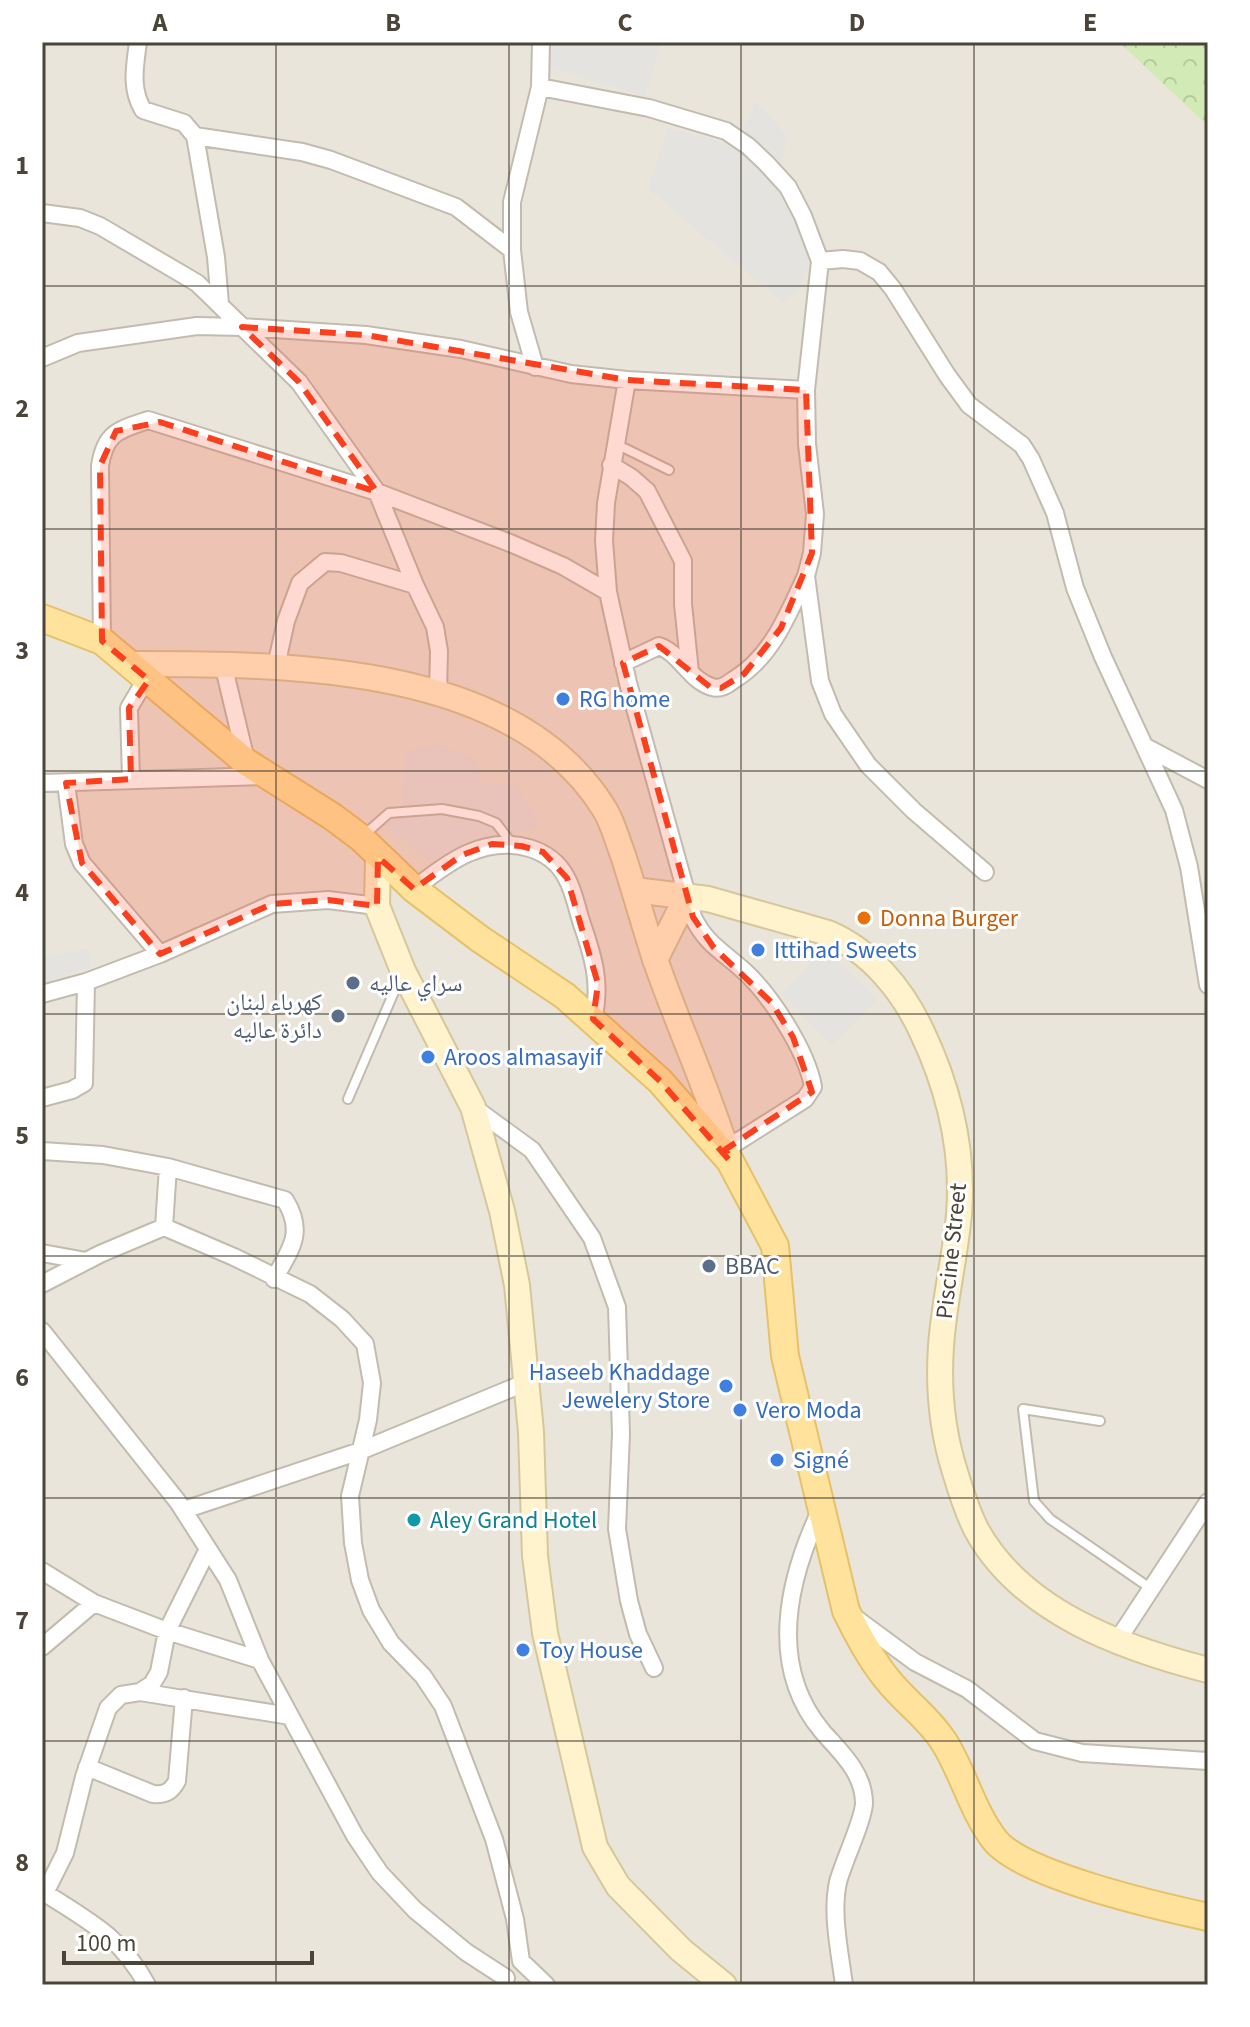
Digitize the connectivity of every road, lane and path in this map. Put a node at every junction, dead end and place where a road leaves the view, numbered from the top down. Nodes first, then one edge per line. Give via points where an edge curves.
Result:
1 (138, 42) edge
2 (541, 42) edge
3 (540, 87) junction
4 (195, 136) junction
5 (42, 213) edge
6 (512, 250) junction
7 (820, 261) junction
8 (220, 304) junction
9 (242, 327) junction
10 (42, 358) edge
11 (535, 367) junction
12 (627, 380) junction
13 (806, 390) junction
14 (614, 443) junction
15 (611, 465) junction
16 (669, 470) dead end
17 (377, 492) junction
18 (806, 576) junction
19 (415, 585) junction
20 (608, 592) junction
21 (42, 618) edge
22 (102, 641) junction
23 (623, 663) junction
24 (223, 664) junction
25 (276, 666) junction
26 (140, 672) junction
27 (690, 672) junction
28 (438, 693) junction
29 (1146, 747) junction
30 (257, 769) junction
31 (131, 779) junction
32 (1208, 780) edge
33 (42, 783) edge
34 (66, 783) junction
35 (513, 845) junction
36 (369, 847) junction
37 (985, 872) dead end
38 (414, 889) junction
39 (634, 890) junction
40 (687, 896) junction
41 (377, 906) junction
42 (160, 954) junction
43 (655, 960) junction
44 (403, 971) junction
45 (86, 982) junction
46 (1208, 985) edge
47 (42, 994) edge
48 (593, 1019) junction
49 (42, 1098) edge
50 (348, 1099) dead end
51 (473, 1107) junction
52 (42, 1151) edge
53 (728, 1155) junction
54 (168, 1167) junction
55 (164, 1227) junction
56 (42, 1253) edge
57 (86, 1261) junction
58 (274, 1279) junction
59 (42, 1284) edge
60 (42, 1331) edge
61 (527, 1382) junction
62 (1100, 1421) dead end
63 (360, 1451) junction
64 (1208, 1502) edge
65 (822, 1507) junction
66 (184, 1510) junction
67 (208, 1549) junction
68 (42, 1571) edge
69 (1150, 1588) junction
70 (94, 1603) junction
71 (846, 1611) junction
72 (167, 1631) junction
73 (1117, 1641) junction
74 (42, 1647) edge
75 (260, 1660) junction
76 (654, 1668) dead end
77 (1208, 1670) edge
78 (140, 1692) junction
79 (184, 1698) junction
80 (290, 1716) junction
81 (1208, 1761) edge
82 (87, 1767) junction
83 (44, 1893) edge
84 (1208, 1917) edge
85 (521, 1961) junction
86 (503, 1982) edge
87 (147, 1985) edge
88 (546, 1985) edge
89 (724, 1985) edge
90 (844, 1985) edge

1 - 4 street via 136,99 143,110 184,123
2 - 3 street
3 - 6 street via 512,202
3 - 7 street via 649,108 726,131 788,187
4 - 6 street via 331,160 456,207
4 - 8 street
5 - 8 street via 100,226 197,283
6 - 11 street via 519,312
7 - 13 street
7 - 29 street via 860,261 879,272 969,405 1027,452 1055,513 1075,588
8 - 9 street
9 - 10 street via 197,326 78,343
9 - 11 street via 366,335
9 - 17 street via 299,382
11 - 12 street
12 - 13 street
12 - 14 street
13 - 18 street via 815,514
14 - 15 street
14 - 16 lane
15 - 20 street via 604,541
15 - 27 street via 647,491 683,561
17 - 19 street
17 - 20 street via 510,543
17 - 22 street via 160,422 148,420 116,431 103,448 100,466
18 - 27 street via 781,628 744,674 721,688 710,687
18 - 37 street via 820,681 833,714 868,765
19 - 25 street via 325,562 300,583
19 - 28 street via 435,627
20 - 23 street
21 - 22 main road
22 - 26 main road
23 - 27 street via 659,646 669,649
23 - 40 street
24 - 25 street
24 - 26 street
24 - 30 street
25 - 28 street via 398,682
26 - 30 main road
26 - 31 street via 139,691 129,708
28 - 39 street via 530,733 576,773 607,813
29 - 32 street
29 - 46 street via 1182,835
30 - 31 street
30 - 36 main road via 333,817
31 - 34 street
33 - 34 street
34 - 42 street via 74,844 82,863
35 - 36 lane via 496,823 442,809 389,813
35 - 38 street via 492,844 462,855
35 - 48 street via 543,852 567,878 598,984
36 - 38 main road
36 - 41 street
38 - 48 main road
39 - 40 street, Piscine Street
39 - 43 street
40 - 43 street
40 - 53 street via 705,938 745,972 777,1010 812,1081 805,1099
40 - 73 street, Piscine Street via 754,910 844,940 867,956 916,1019 947,1098 960,1168 939,1391 946,1444 960,1491 977,1531 1014,1577 1055,1610
41 - 42 street via 328,900 272,904
41 - 44 street
42 - 45 street
43 - 53 street
44 - 50 lane
44 - 51 street
45 - 47 street
45 - 49 street via 84,1083
48 - 53 main road
51 - 61 street via 517,1285
51 - 76 street via 532,1150 592,1238 617,1307 617,1529 629,1601
52 - 54 street
53 - 65 main road via 775,1246 785,1356
54 - 55 street
54 - 58 street via 285,1200 297,1228
55 - 57 street
55 - 58 street
56 - 57 street
57 - 59 street
58 - 63 street via 310,1294 365,1344 372,1383
60 - 66 street
61 - 63 street
61 - 89 street via 535,1556 545,1633 595,1847 618,1886
62 - 69 lane via 1023,1409 1034,1501 1050,1519
63 - 66 street
63 - 85 street via 350,1496 360,1580 391,1643 443,1706 494,1839
64 - 69 street
65 - 71 main road
65 - 90 street via 806,1539 786,1639 799,1693 819,1728 861,1780 865,1804 837,1888
66 - 67 street
67 - 72 street
67 - 75 street via 228,1580
68 - 70 street
69 - 73 street
70 - 72 street
70 - 74 street
71 - 81 street via 915,1662 967,1689 1035,1741 1082,1753
71 - 84 main road via 887,1680 944,1742 980,1816 1008,1854 1093,1887
72 - 75 street
72 - 78 street via 159,1672
73 - 77 street, Piscine Street
75 - 80 street
78 - 79 street
78 - 82 street via 121,1695 108,1708
79 - 80 street
79 - 82 street via 172,1789 153,1794
80 - 86 street via 380,1873 415,1910
82 - 83 street via 65,1853
83 - 87 street via 107,1932
85 - 86 street
85 - 88 street

